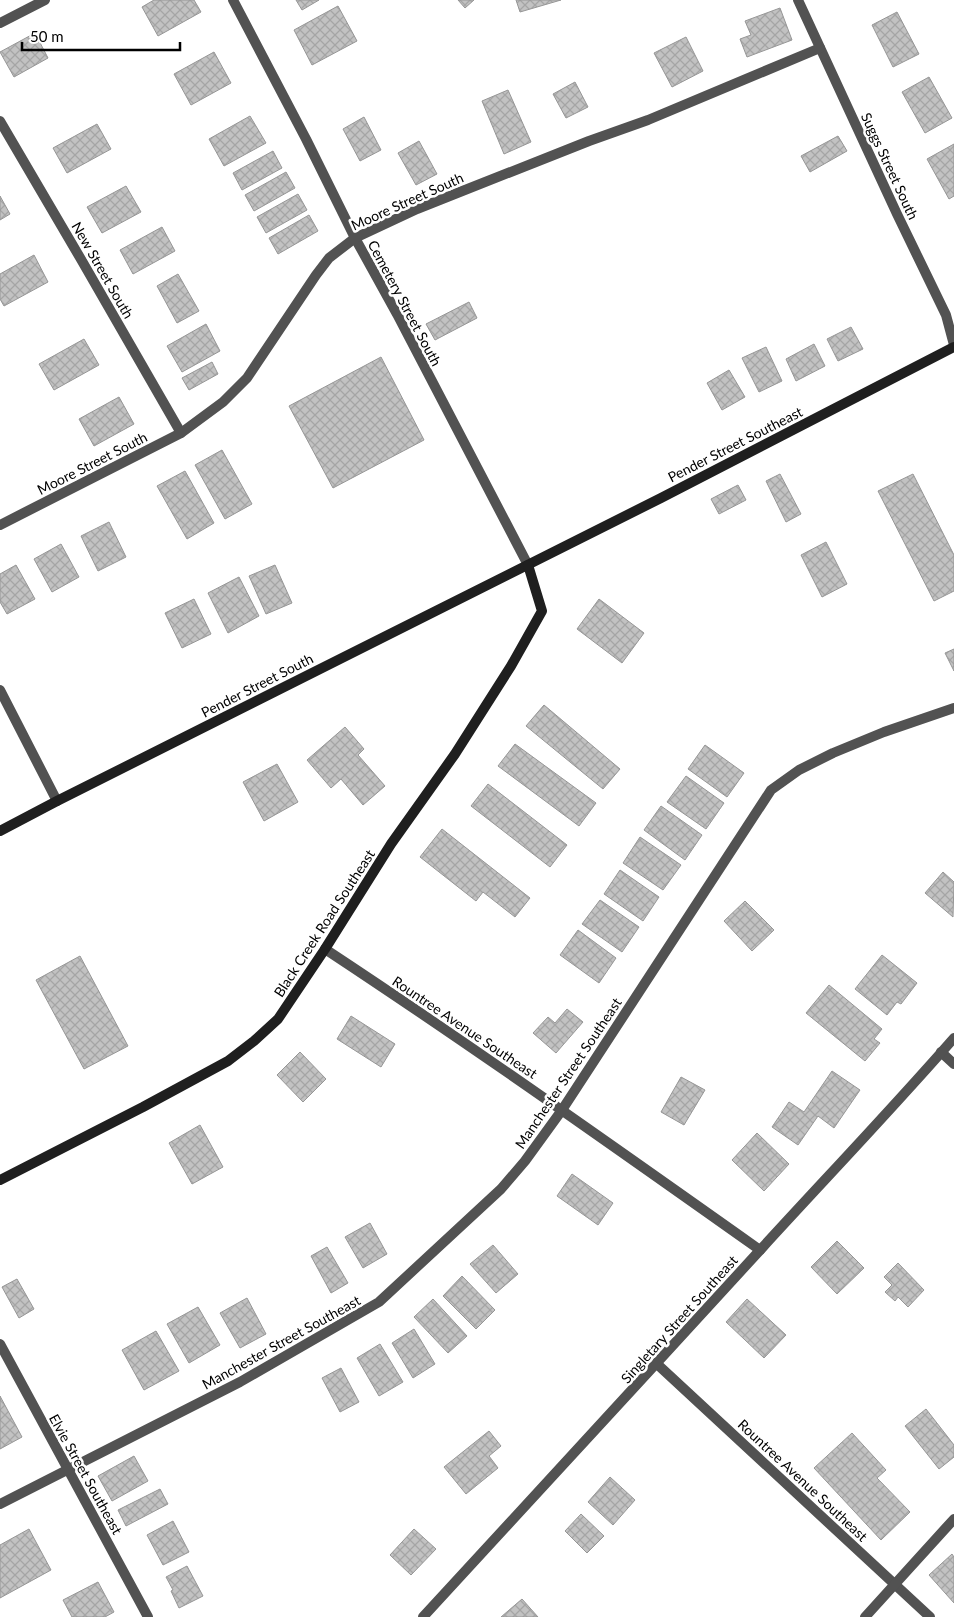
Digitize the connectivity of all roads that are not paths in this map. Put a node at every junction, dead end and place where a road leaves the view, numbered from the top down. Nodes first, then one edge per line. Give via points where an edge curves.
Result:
1 (44, 0) edge
2 (233, 0) edge
3 (798, 0) edge
4 (0, 23) edge
5 (820, 48) junction
6 (0, 121) edge
7 (355, 238) junction
8 (954, 346) edge
9 (180, 433) junction
10 (0, 525) edge
11 (528, 564) junction
12 (0, 690) edge
13 (954, 708) edge
14 (57, 801) junction
15 (0, 831) edge
16 (325, 949) junction
17 (954, 1038) edge
18 (941, 1052) junction
19 (954, 1064) edge
20 (562, 1110) junction
21 (0, 1180) edge
22 (760, 1250) junction
23 (0, 1344) edge
24 (657, 1364) junction
25 (68, 1470) junction
26 (0, 1504) edge
27 (954, 1519) edge
28 (895, 1584) junction
29 (148, 1617) edge
30 (423, 1617) edge
31 (866, 1617) edge
32 (930, 1617) edge

1 - 4 street
2 - 7 street, Cemetery Street South
3 - 5 street, Suggs Street South
5 - 7 street, Moore Street South via 648,120 589,140 417,209
5 - 8 street, Suggs Street South via 946,315
6 - 9 street, New Street South
7 - 9 street, Moore Street South via 329,258 316,274 247,378 223,402
7 - 11 street, Cemetery Street South
8 - 11 street, Pender Street Southeast
9 - 10 street, Moore Street South
11 - 14 street, Pender Street South
11 - 16 street, Black Creek Road Southeast via 542,611 512,666 391,844
12 - 14 street
13 - 20 street, Manchester Street Southeast via 833,753 799,770 771,790
14 - 15 street, Pender Street South
16 - 20 street, Rountree Avenue Southeast
16 - 21 street, Black Creek Road Southeast via 278,1018 228,1061
17 - 18 street, Singletary Street Southeast
18 - 19 street
18 - 22 street, Singletary Street Southeast
20 - 22 street, Rountree Avenue Southeast
20 - 25 street, Manchester Street Southeast via 500,1189 379,1302 240,1382
22 - 24 street, Singletary Street Southeast
23 - 25 street, Elvie Street Southeast
24 - 28 street, Rountree Avenue Southeast
24 - 30 street, Singletary Street Southeast
25 - 26 street, Manchester Street Southeast
25 - 29 street, Elvie Street Southeast
27 - 28 street
28 - 31 street
28 - 32 street, Rountree Avenue Southeast

